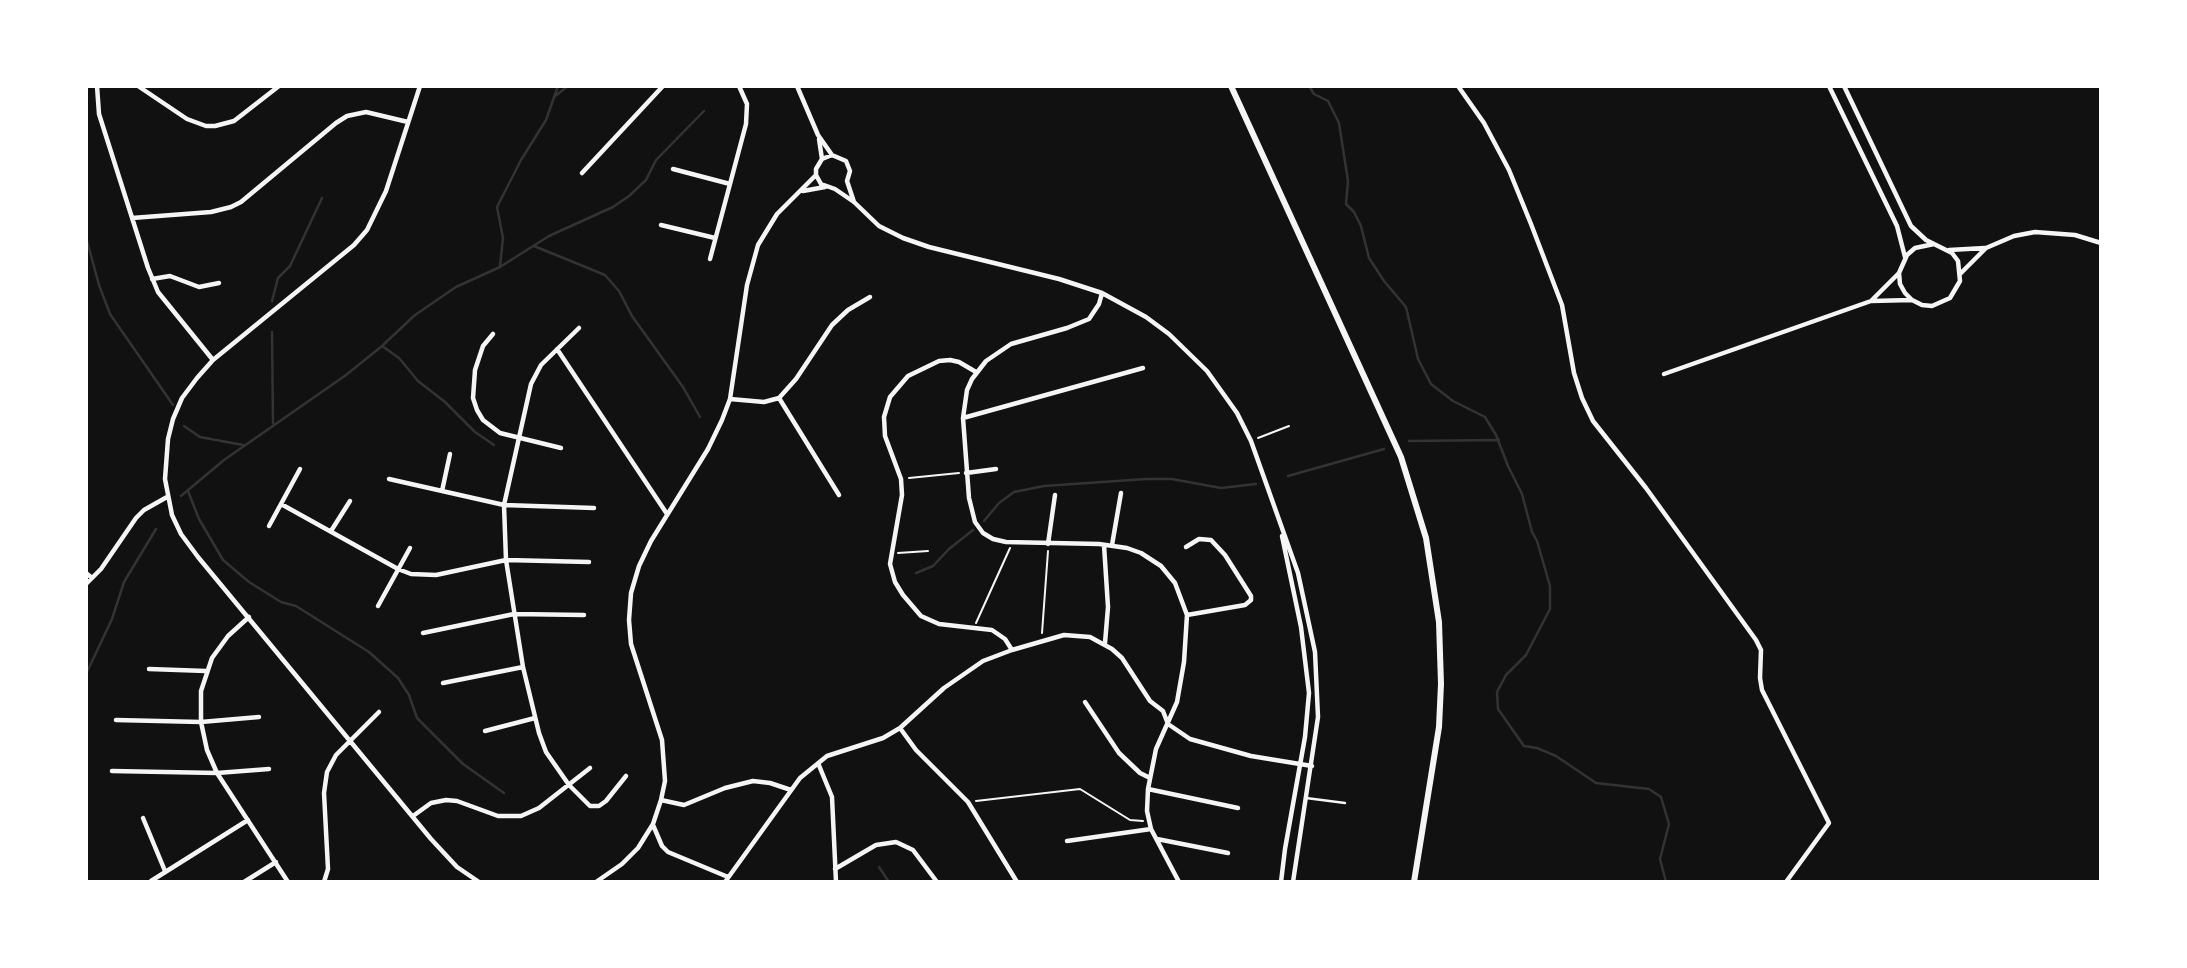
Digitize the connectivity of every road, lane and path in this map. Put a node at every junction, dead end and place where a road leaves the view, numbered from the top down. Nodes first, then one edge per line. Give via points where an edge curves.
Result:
1 (97, 86) edge
2 (138, 86) edge
3 (279, 86) edge
4 (419, 86) edge
5 (663, 86) edge
6 (740, 86) edge
7 (797, 86) edge
8 (1231, 86) edge
9 (1458, 86) edge
10 (1829, 86) edge
11 (1844, 86) edge
12 (408, 122) junction
13 (818, 135) junction
14 (832, 155) junction
15 (822, 159) junction
16 (673, 169) dead end
17 (582, 173) dead end
18 (816, 175) junction
19 (847, 181) junction
20 (730, 184) junction
21 (825, 187) junction
22 (835, 189) junction
23 (802, 191) junction
24 (853, 202) junction
25 (132, 218) junction
26 (661, 225) dead end
27 (715, 238) junction
28 (2101, 243) edge
29 (1934, 244) junction
30 (1986, 248) junction
31 (1948, 250) junction
32 (1905, 258) junction
33 (710, 259) dead end
34 (1899, 273) junction
35 (1960, 274) junction
36 (152, 279) junction
37 (219, 283) dead end
38 (1102, 293) junction
39 (870, 297) dead end
40 (1912, 300) junction
41 (1871, 301) junction
42 (579, 328) dead end
43 (493, 334) dead end
44 (556, 349) junction
45 (213, 360) junction
46 (1143, 368) dead end
47 (976, 372) junction
48 (1664, 373) dead end
49 (779, 398) junction
50 (730, 399) junction
51 (962, 418) junction
52 (1289, 426) dead end
53 (518, 438) junction
54 (1251, 441) junction
55 (561, 448) dead end
56 (450, 454) dead end
57 (300, 469) dead end
58 (996, 469) dead end
59 (966, 473) junction
60 (389, 479) dead end
61 (901, 479) junction
62 (442, 491) junction
63 (1121, 493) dead end
64 (839, 495) dead end
65 (1055, 495) dead end
66 (167, 497) junction
67 (350, 501) dead end
68 (281, 504) junction
69 (504, 505) junction
70 (594, 508) dead end
71 (667, 514) junction
72 (269, 526) dead end
73 (1281, 528) junction
74 (331, 531) junction
75 (1012, 542) junction
76 (1048, 544) junction
77 (1104, 545) junction
78 (1112, 545) junction
79 (1186, 547) dead end
80 (410, 548) dead end
81 (928, 551) dead end
82 (890, 553) junction
83 (506, 560) junction
84 (589, 562) dead end
85 (398, 569) junction
86 (86, 573) edge
87 (92, 579) junction
88 (86, 584) edge
89 (378, 606) dead end
90 (514, 614) junction
91 (584, 615) dead end
92 (1186, 615) junction
93 (249, 617) junction
94 (974, 627) junction
95 (423, 633) dead end
96 (1042, 641) junction
97 (1105, 643) junction
98 (1012, 650) junction
99 (523, 667) junction
100 (149, 669) dead end
101 (206, 671) junction
102 (443, 684) dead end
103 (1085, 702) dead end
104 (379, 712) dead end
105 (259, 717) dead end
106 (535, 718) junction
107 (116, 720) dead end
108 (201, 722) junction
109 (1168, 724) junction
110 (900, 728) junction
111 (485, 731) dead end
112 (351, 741) junction
113 (818, 763) junction
114 (1300, 764) junction
115 (1312, 766) junction
116 (590, 768) dead end
117 (269, 769) dead end
118 (112, 771) dead end
119 (217, 773) junction
120 (626, 776) dead end
121 (1150, 778) junction
122 (569, 785) junction
123 (1148, 789) junction
124 (791, 790) junction
125 (1306, 798) junction
126 (662, 800) junction
127 (968, 802) junction
128 (1345, 803) dead end
129 (1238, 808) dead end
130 (413, 816) junction
131 (143, 818) dead end
132 (248, 820) junction
133 (1149, 821) junction
134 (653, 824) junction
135 (1151, 829) junction
136 (1156, 839) junction
137 (1067, 841) dead end
138 (1228, 853) dead end
139 (276, 862) junction
140 (835, 869) junction
141 (165, 871) junction
142 (727, 880) edge
143 (151, 881) edge
144 (244, 882) edge
145 (288, 882) edge
146 (324, 882) edge
147 (479, 882) edge
148 (596, 882) edge
149 (835, 882) edge
150 (937, 882) edge
151 (1017, 882) edge
152 (1180, 882) edge
153 (1281, 882) edge
154 (1293, 882) edge
155 (1414, 882) edge
156 (1786, 882) edge

1 - 25 street via 99,114
2 - 3 street via 187,120 205,126 234,121
4 - 12 street
5 - 17 street
6 - 20 street via 747,113
7 - 13 street
8 - 155 main road via 1401,457 1426,538 1439,622 1439,727
9 - 156 street via 1484,122 1518,192 1562,306 1574,373 1593,421 1761,650 1762,691 1829,823
10 - 32 street via 1897,226
11 - 29 street via 1911,226
12 - 25 street via 366,112 347,116 231,208
12 - 45 street via 386,191 367,230
13 - 14 street
13 - 15 street
14 - 15 street
14 - 19 street via 846,161
15 - 18 street
16 - 20 street
18 - 21 street
18 - 23 street
19 - 22 street
19 - 24 street
20 - 27 street
21 - 22 street
21 - 23 street
22 - 24 street
23 - 50 street via 777,214 755,255
24 - 38 street via 879,226 902,238
25 - 36 street
26 - 27 street
27 - 33 street
28 - 30 street via 2075,234 2035,232
29 - 31 street
29 - 32 street via 1915,248
30 - 31 street
30 - 35 street
31 - 35 street via 1958,261
32 - 34 street
34 - 40 street via 1900,284
34 - 41 street
35 - 40 street via 1956,290 1942,303 1922,305
36 - 37 street via 170,276 200,286
36 - 45 street via 164,302
38 - 47 street via 1088,319 1011,344
38 - 54 street via 1146,317 1188,351 1223,393
39 - 49 street via 832,325
40 - 41 street
41 - 48 street
42 - 44 street
43 - 53 street via 478,357 473,398 491,427
44 - 53 street via 535,374
44 - 71 street
45 - 66 street via 182,398 173,419 165,460
46 - 51 street
47 - 51 street
47 - 61 street via 950,360 915,371 898,386 886,407 884,426
49 - 50 street
49 - 64 street
50 - 71 street via 713,440
51 - 59 street
52 - 54 path
53 - 55 street
53 - 69 street
54 - 73 street
56 - 62 street
57 - 68 street
58 - 59 street
59 - 61 path
59 - 75 street via 978,528 993,539
60 - 62 street
61 - 82 street via 900,510
62 - 69 street
63 - 78 street
65 - 76 street
66 - 87 street via 135,518
66 - 93 street via 181,534
67 - 74 street
68 - 72 street
68 - 74 street
69 - 70 street
69 - 83 street
71 - 126 street via 639,566 629,620 637,666 662,740
73 - 114 street via 1309,693
73 - 115 street via 1301,584 1315,652 1319,707
74 - 85 street
75 - 76 street
75 - 94 path
76 - 77 street
76 - 96 path
77 - 78 street
77 - 97 street
78 - 92 street via 1141,552 1161,566 1175,583
79 - 92 street via 1199,539 1211,540 1251,596 1245,605
80 - 85 street
81 - 82 path
82 - 94 street via 895,582 921,616 939,624
83 - 84 street
83 - 85 street via 428,576
83 - 90 street
85 - 89 street
86 - 87 street
87 - 88 street
90 - 91 street
90 - 95 street
90 - 99 street
92 - 109 street via 1180,690
93 - 101 street via 221,645
93 - 112 street
94 - 98 street via 1000,634
96 - 97 street via 1078,635
96 - 98 street
97 - 109 street via 1122,658
98 - 110 street via 965,672
99 - 102 street
99 - 106 street
100 - 101 street
101 - 108 street
103 - 121 street via 1119,752
104 - 112 street
105 - 108 street
106 - 111 street
106 - 122 street via 546,752
107 - 108 street
108 - 119 street
109 - 114 street via 1205,745
109 - 121 street via 1159,739
110 - 113 street
110 - 127 street
112 - 130 street
112 - 146 street via 330,764 324,780 328,869
113 - 124 street
113 - 140 street via 832,797
114 - 115 street
114 - 153 street
115 - 125 street
116 - 122 street
117 - 119 street
118 - 119 street
119 - 132 street
120 - 122 street via 606,801 595,807 586,804
121 - 123 street
122 - 130 street via 521,816 498,816 446,800 431,803
123 - 129 street
123 - 133 street
124 - 126 street via 753,781 684,805
124 - 142 street
125 - 128 lane
125 - 154 street
126 - 134 street
127 - 133 path via 1080,789 1130,820
127 - 151 street
130 - 147 street via 457,867
131 - 141 street
132 - 139 street
132 - 141 street
133 - 135 street
134 - 142 street via 664,849
134 - 148 street via 630,856
135 - 136 street
135 - 137 street
136 - 138 street
136 - 152 street
139 - 144 street
139 - 145 street
140 - 149 street
140 - 150 street via 876,845 896,842 913,850
141 - 143 street

